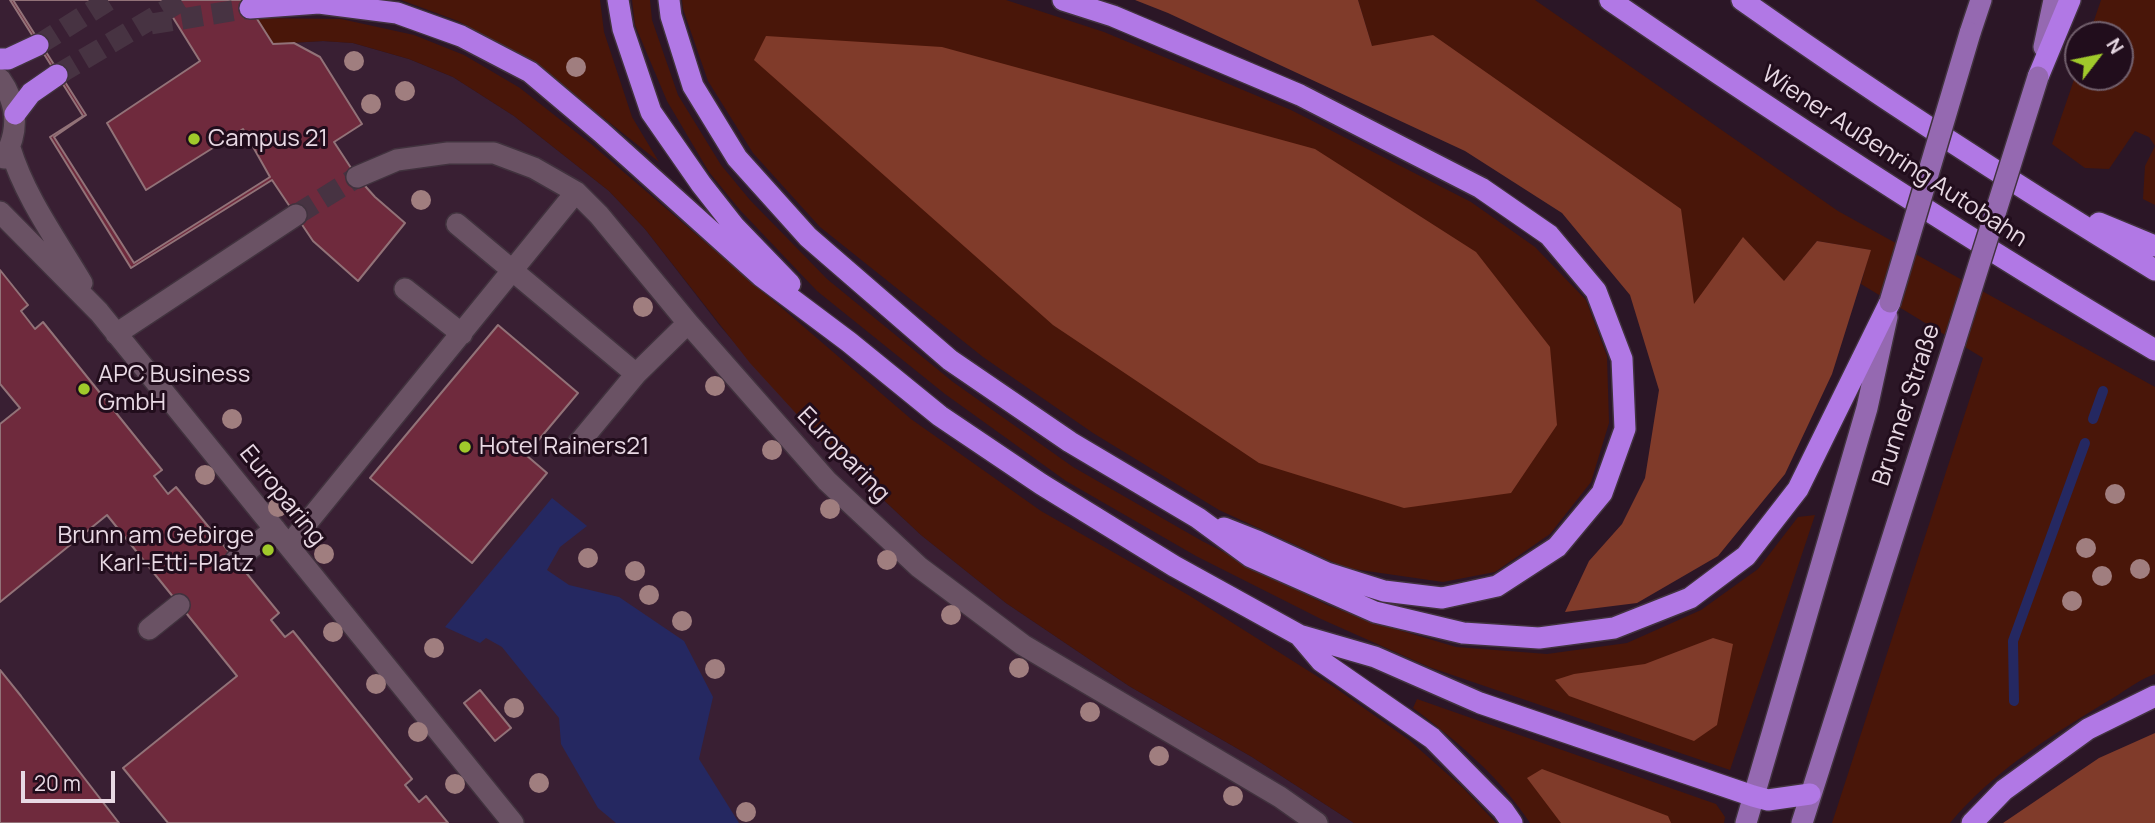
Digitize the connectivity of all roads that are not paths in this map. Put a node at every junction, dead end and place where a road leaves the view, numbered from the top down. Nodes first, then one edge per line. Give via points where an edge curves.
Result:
1 (618, 0) edge
2 (669, 0) edge
3 (1063, 0) edge
4 (1609, 0) edge
5 (1742, 0) edge
6 (1981, 0) edge
7 (2054, 0) edge
8 (2070, 0) edge
9 (250, 8) tunnel mouth
10 (38, 45) tunnel mouth
11 (0, 59) edge
12 (57, 75) tunnel mouth
13 (2038, 77) junction
14 (0, 79) edge
15 (15, 114) junction
16 (5, 156) edge
17 (357, 177) tunnel mouth
18 (576, 192) junction
19 (2032, 195) junction
20 (0, 212) edge
21 (296, 215) tunnel mouth
22 (457, 224) dead end
23 (2155, 246) edge
24 (513, 270) junction
25 (2155, 270) edge
26 (405, 289) dead end
27 (1890, 302) junction
28 (99, 312) junction
29 (688, 323) junction
30 (116, 334) junction
31 (462, 334) junction
32 (849, 342) junction
33 (2155, 350) edge
34 (636, 374) junction
35 (578, 444) dead end
36 (1198, 518) junction
37 (275, 528) junction
38 (289, 545) junction
39 (236, 560) dead end
40 (179, 605) dead end
41 (149, 629) dead end
42 (1299, 635) junction
43 (2155, 696) edge
44 (1810, 794) junction
45 (1753, 796) junction
46 (513, 823) edge
47 (1317, 823) edge
48 (1512, 823) edge
49 (1746, 823) edge
50 (1802, 823) edge
51 (1972, 823) edge

1 - 32 highway via 622,29 651,112 734,226
2 - 36 highway via 693,86 737,158 808,237 950,360 1070,442
3 - 36 highway via 1113,16 1300,95 1481,188 1549,235 1596,291 1622,359 1625,429 1601,493 1557,547 1497,586 1442,598 1384,592 1326,573
4 - 33 highway, Wiener Außenring Autobahn via 2027,275
5 - 19 highway, Wiener Außenring Autobahn
6 - 27 main road, Brunner Straße, bridge
7 - 13 main road, Brunner Straße
8 - 13 highway
9 - 32 highway via 320,3 397,12 461,36 530,72 761,276
10 - 11 highway
12 - 15 highway via 31,93
13 - 44 main road, Brunner Straße, bridge
14 - 15 street
15 - 16 street via 15,131
16 - 28 street, Europaring
17 - 18 street, Europaring via 397,160 494,152
18 - 24 street
18 - 29 street, Europaring
19 - 23 highway
19 - 25 highway, Wiener Außenring Autobahn
20 - 28 street, Europaring
21 - 30 street
22 - 24 street
24 - 31 street
24 - 34 street
26 - 31 street
27 - 36 highway via 1798,489 1746,556 1690,598 1614,628 1539,638 1463,633 1375,612 1251,557
27 - 45 main road, Brunner Straße via 1867,408
28 - 30 street, Europaring
29 - 34 street
29 - 47 street, Europaring via 827,481 919,567 1023,645
30 - 37 street, Europaring
31 - 38 street
32 - 42 highway via 940,416 1041,484 1174,566
34 - 35 street
37 - 38 street, Europaring
37 - 39 street
38 - 46 street, Europaring
40 - 41 street
42 - 45 highway via 1375,657 1480,703
42 - 48 highway via 1321,661 1433,738
43 - 51 highway via 2088,730 2004,790
44 - 45 highway via 1768,800
44 - 50 main road, Brunner Straße
45 - 49 main road, Brunner Straße

